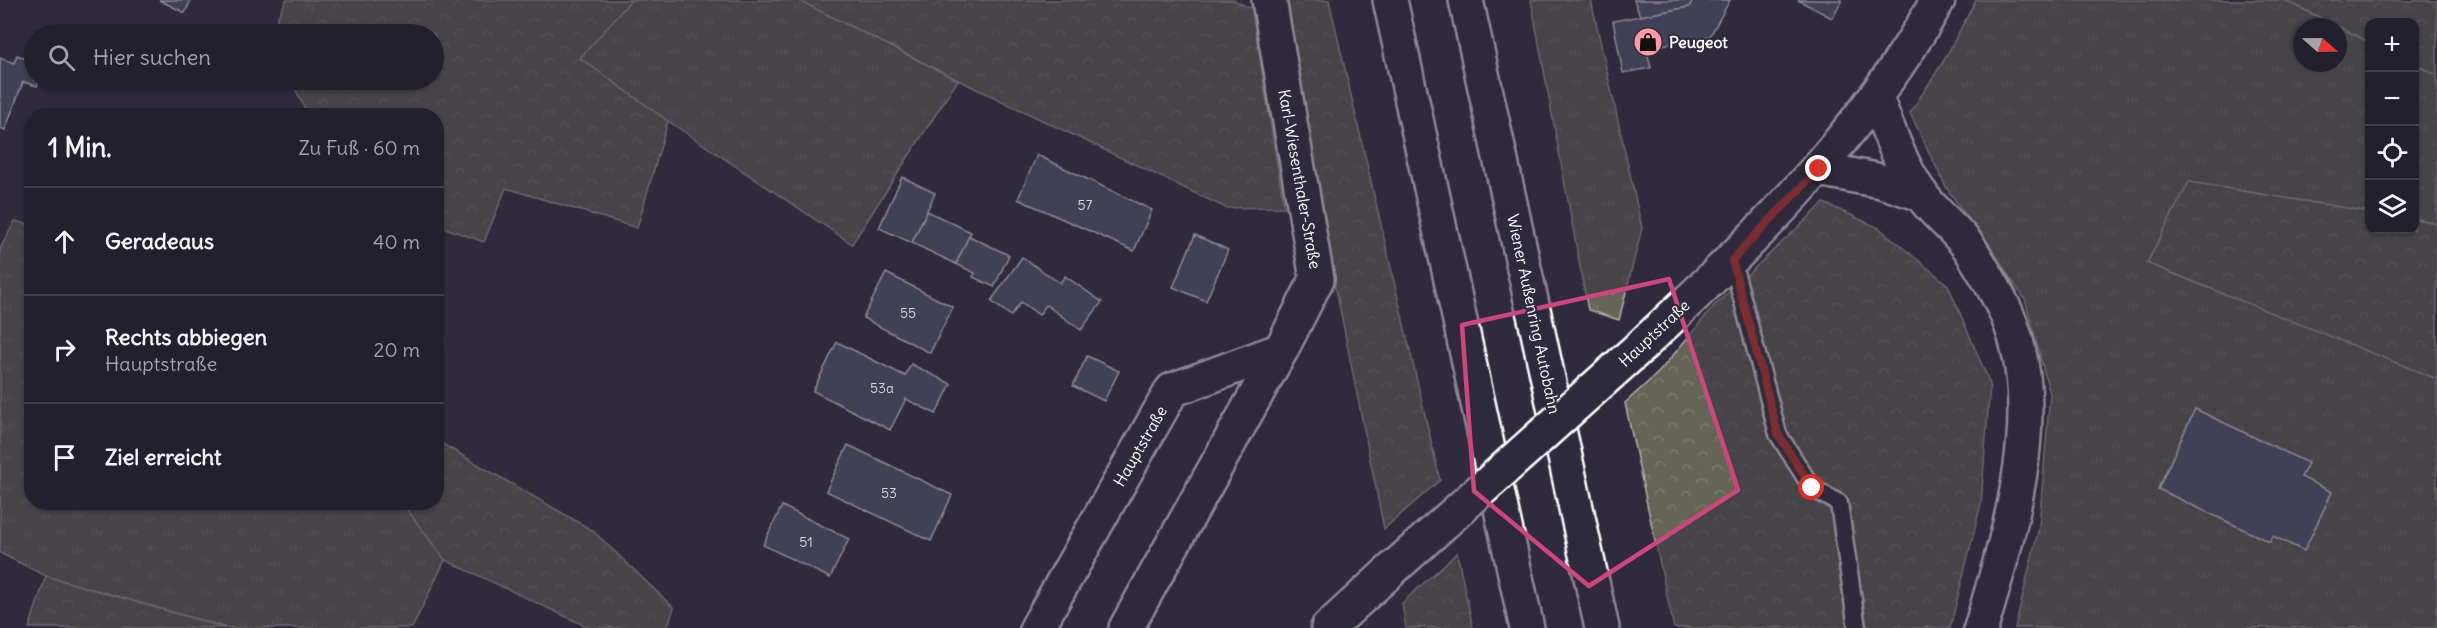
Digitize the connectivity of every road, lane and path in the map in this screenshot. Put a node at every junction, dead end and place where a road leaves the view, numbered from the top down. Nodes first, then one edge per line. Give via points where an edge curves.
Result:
1 (1269, 0) edge
2 (1390, 0) edge
3 (1466, 0) edge
4 (1938, 0) edge
5 (1876, 98) junction
6 (1819, 169) junction
7 (1921, 194) junction
8 (1732, 260) junction
9 (1281, 350) junction
10 (1036, 628) edge
11 (1126, 628) edge
12 (1328, 628) edge
13 (1527, 628) edge
14 (1602, 628) edge
15 (1857, 628) edge
16 (1981, 628) edge

1 - 9 main road, Karl-Wiesenthaler-Straße via 1317,279
2 - 13 main road
3 - 14 main road, Wiener Außenring Autobahn
4 - 5 main road, Hauptstraße
5 - 6 main road, Hauptstraße
5 - 7 main road via 1897,153
6 - 7 main road via 1881,181
6 - 8 main road, Hauptstraße
7 - 16 main road via 1963,238 1986,273 2003,304 2019,348 2024,396 2023,445 2015,500
8 - 12 main road, Hauptstraße, bridge
8 - 15 lane via 1778,434 1812,488 1839,503
9 - 10 main road, Hauptstraße via 1172,390
9 - 11 main road

